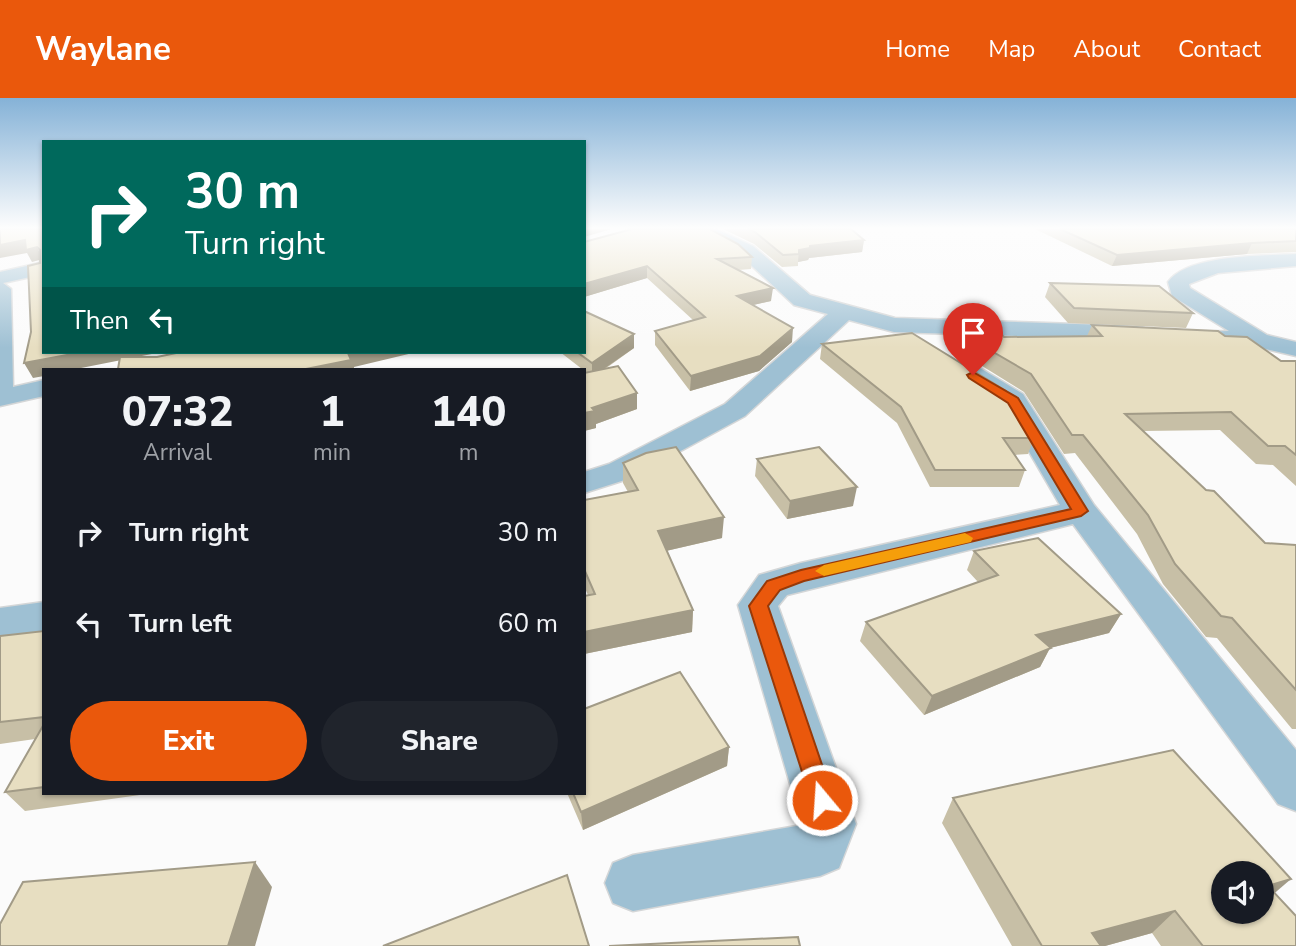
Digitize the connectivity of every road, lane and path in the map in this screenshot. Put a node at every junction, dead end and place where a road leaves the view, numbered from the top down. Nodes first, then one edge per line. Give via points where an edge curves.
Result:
1 (41, 269) edge
2 (767, 269) edge
3 (1211, 269) edge
4 (0, 278) edge
5 (0, 289) edge
6 (843, 313) junction
7 (894, 325) junction
8 (1157, 334) edge
9 (1183, 336) edge
10 (1261, 341) junction
11 (1296, 349) edge
12 (42, 388) edge
13 (1, 398) edge
14 (586, 482) edge
15 (1081, 511) junction
16 (42, 617) edge
17 (0, 623) edge
18 (1296, 788) edge
19 (633, 883) dead end

1 - 4 street
2 - 6 street via 802,300
3 - 10 street via 1188,274 1178,282 1180,291
5 - 13 street
6 - 7 street
6 - 14 street via 734,410 620,471
7 - 8 street
7 - 15 street via 1013,400
9 - 10 street
10 - 11 street
12 - 13 street
15 - 18 street
15 - 19 street via 774,585 758,606 829,824 820,849
16 - 17 street

